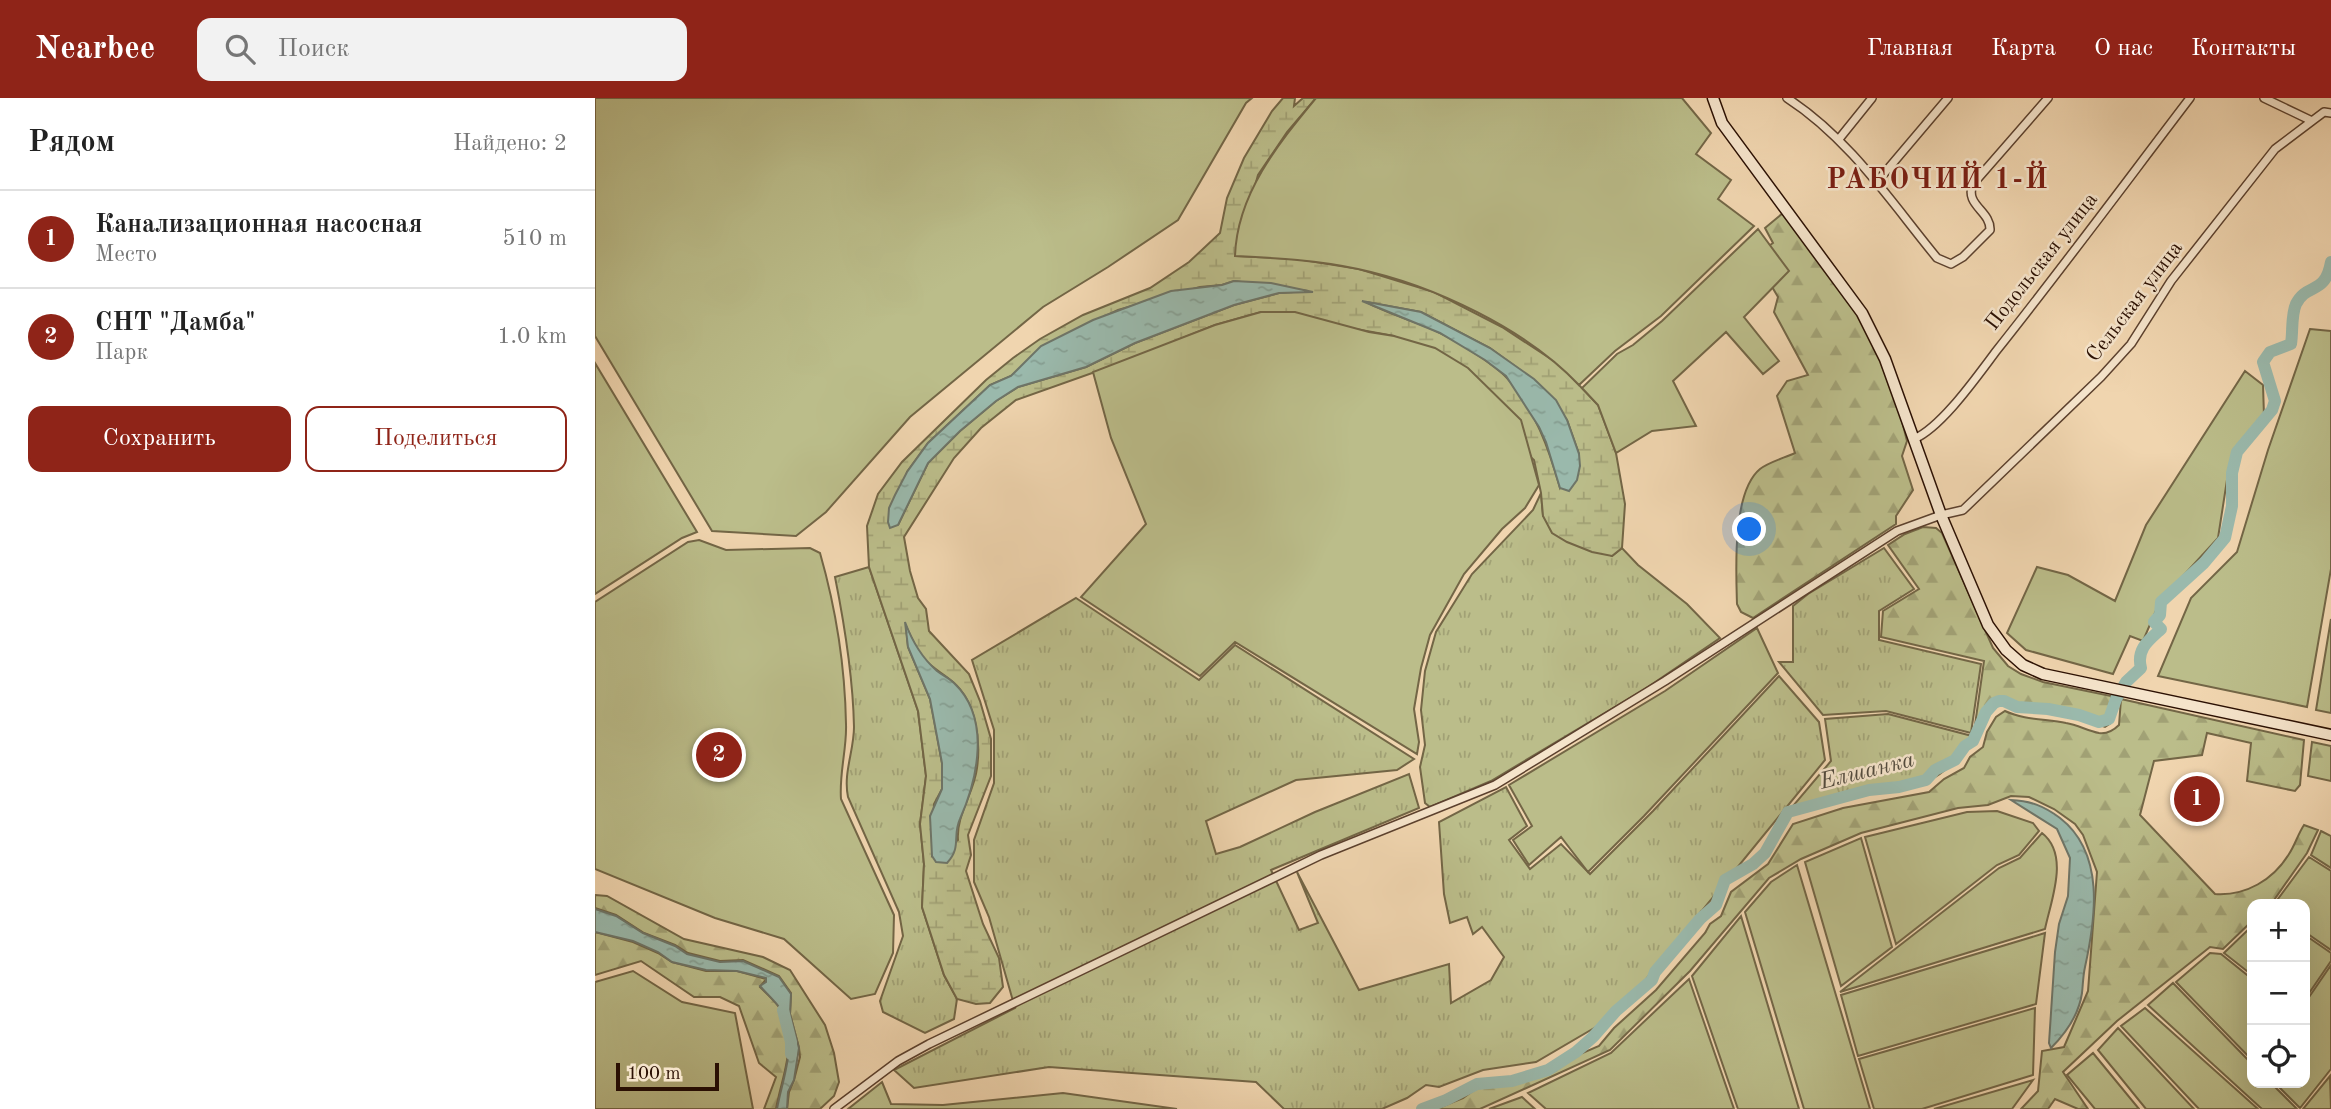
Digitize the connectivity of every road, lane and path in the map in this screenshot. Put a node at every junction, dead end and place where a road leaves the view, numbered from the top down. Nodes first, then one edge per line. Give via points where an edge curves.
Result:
1 (1713, 98) edge
2 (1787, 98) edge
3 (1872, 98) edge
4 (1948, 98) edge
5 (2048, 98) edge
6 (2190, 98) edge
7 (2264, 98) edge
8 (2331, 113) edge
9 (2312, 121) junction
10 (1839, 139) junction
11 (1876, 183) junction
12 (1914, 439) junction
13 (1941, 515) junction
14 (2331, 735) edge
15 (834, 1109) edge

1 - 12 main road via 1722,123 1862,313 1885,359
2 - 10 street
3 - 10 street
4 - 11 street
5 - 11 street via 1973,184 1971,197 1991,227 1956,262 1946,264 1937,258
6 - 12 street, Подольская улица via 1960,397 1926,435
7 - 9 street
8 - 9 street, Сельская улица
9 - 13 street, Сельская улица via 2275,149 2171,281 2131,344 2101,377 1963,510
10 - 11 street
12 - 13 main road
13 - 14 main road via 1988,625 2023,665 2043,674
13 - 15 street, Сельская улица via 1897,531 1495,785 1321,855 929,1044

